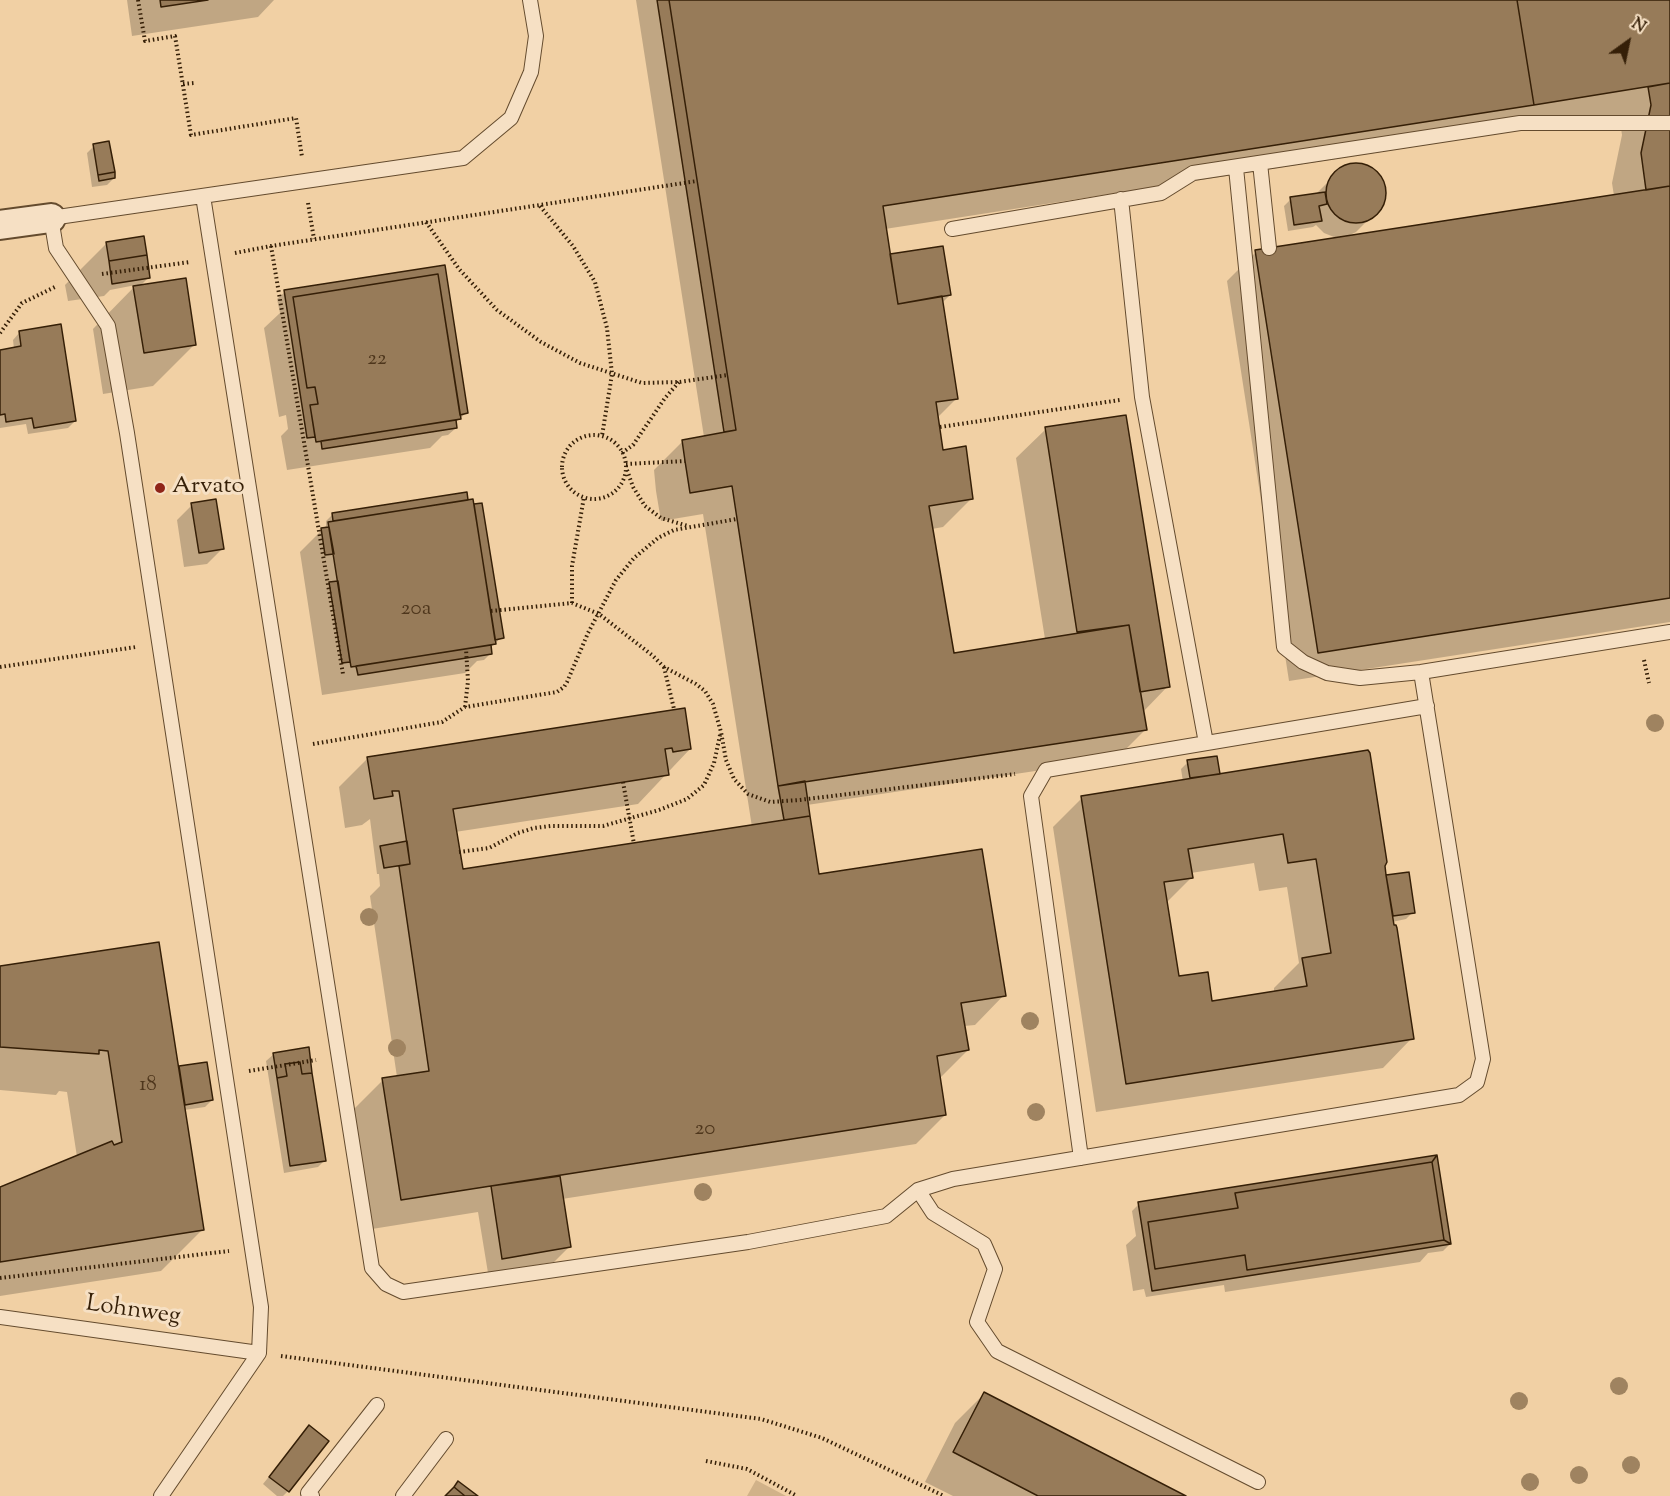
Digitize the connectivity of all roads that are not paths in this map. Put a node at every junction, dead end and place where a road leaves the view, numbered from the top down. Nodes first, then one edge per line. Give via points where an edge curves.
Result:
1 (530, 0) edge
2 (1670, 123) edge
3 (1260, 164) junction
4 (1236, 168) junction
5 (203, 196) junction
6 (1121, 200) junction
7 (51, 218) junction
8 (0, 225) edge
9 (952, 229) dead end
10 (1269, 248) dead end
11 (1670, 632) edge
12 (1421, 672) junction
13 (1427, 706) junction
14 (1206, 743) junction
15 (1082, 1158) junction
16 (918, 1190) junction
17 (0, 1317) edge
18 (259, 1353) junction
19 (377, 1405) dead end
20 (446, 1439) dead end
21 (1258, 1482) dead end
22 (161, 1496) edge
23 (312, 1496) edge
24 (403, 1496) edge

1 - 5 lane via 536,36 531,72 511,118 463,158
2 - 3 lane via 1520,123
3 - 4 lane
3 - 10 lane
4 - 6 lane via 1193,173 1161,193
4 - 12 lane via 1284,647 1303,662 1327,673 1360,678
5 - 7 lane
5 - 16 lane via 372,1268 386,1284 403,1292 748,1242 886,1216
6 - 9 lane
6 - 14 lane via 1142,397
7 - 8 street
7 - 18 lane via 56,248 108,326 253,1249 261,1307
11 - 12 lane
12 - 13 lane
13 - 14 lane
13 - 15 lane via 1483,1059 1477,1082 1459,1095
14 - 15 lane via 1046,770 1031,796
15 - 16 lane via 953,1179
16 - 21 lane via 933,1213 984,1244 995,1269 977,1322 997,1351
17 - 18 lane, Lohnweg
18 - 22 lane
19 - 23 lane via 308,1493
20 - 24 lane

